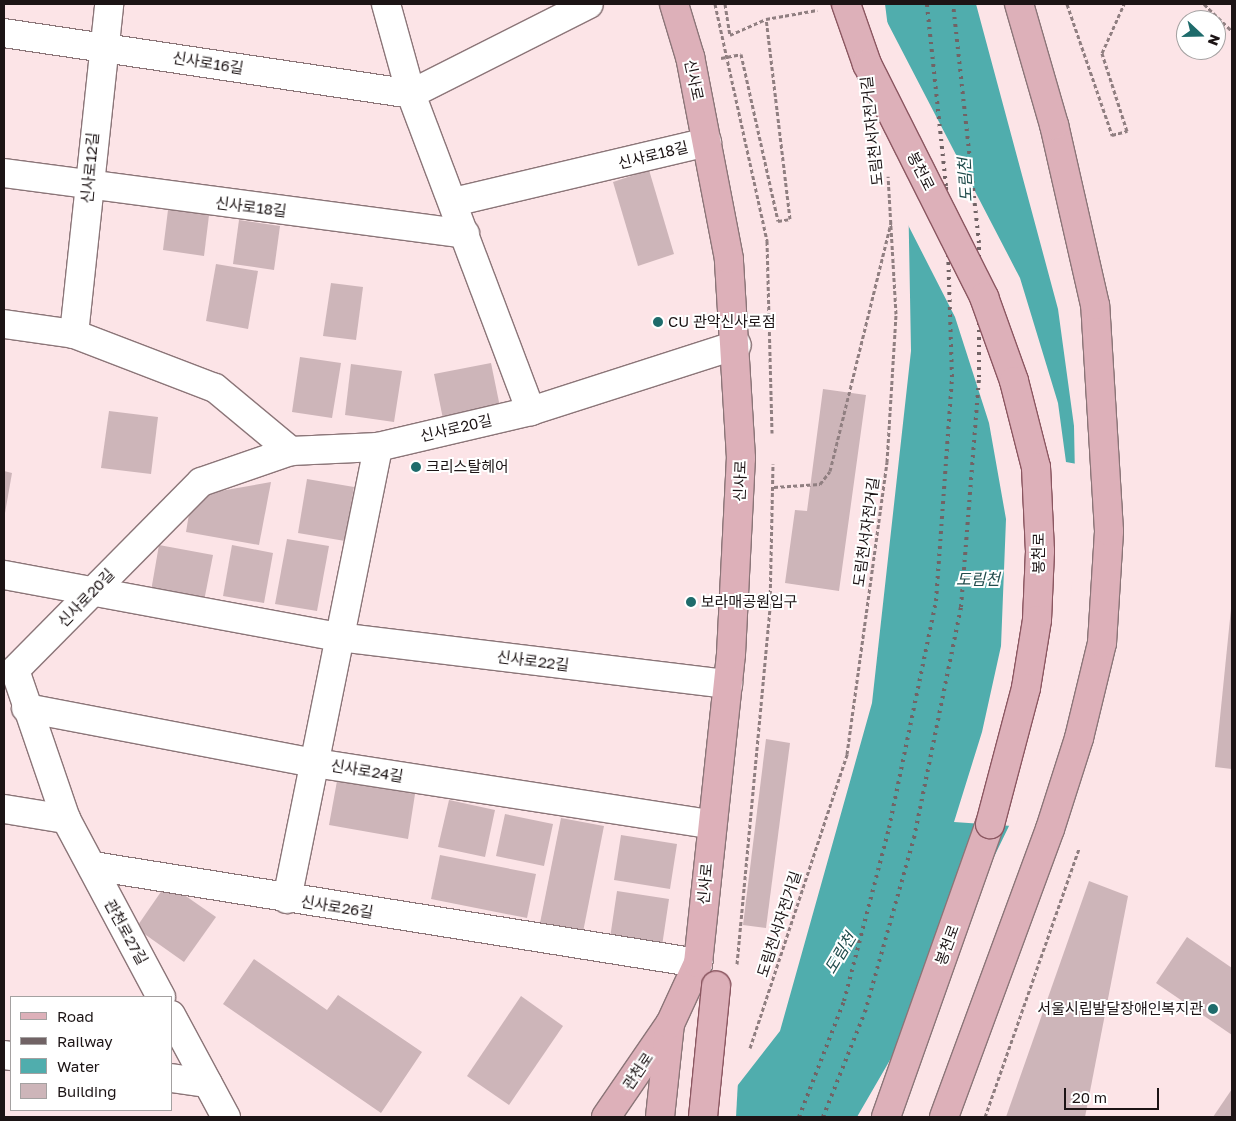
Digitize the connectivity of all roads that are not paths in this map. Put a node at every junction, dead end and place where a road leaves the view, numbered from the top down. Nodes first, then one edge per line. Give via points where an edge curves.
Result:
1 (109, 4) edge
2 (386, 4) edge
3 (589, 4) edge
4 (674, 4) edge
5 (1019, 4) edge
6 (834, 6) edge
7 (4, 33) edge
8 (101, 47) junction
9 (411, 94) junction
10 (707, 142) junction
11 (4, 173) edge
12 (88, 186) junction
13 (454, 202) junction
14 (465, 234) junction
15 (4, 324) edge
16 (74, 334) junction
17 (737, 345) junction
18 (531, 411) junction
19 (378, 447) junction
20 (291, 451) junction
21 (4, 576) edge
22 (92, 591) junction
23 (339, 637) junction
24 (728, 684) junction
25 (26, 708) junction
26 (316, 763) junction
27 (5, 814) edge
28 (66, 819) junction
29 (710, 824) junction
30 (92, 866) junction
31 (287, 899) junction
32 (698, 963) junction
33 (161, 996) edge
34 (172, 1017) edge
35 (670, 1024) junction
36 (172, 1078) edge
37 (208, 1083) junction
38 (226, 1117) edge
39 (606, 1117) edge
40 (660, 1117) edge
41 (703, 1117) edge
42 (886, 1117) edge
43 (944, 1117) edge

1 - 8 street, 신사로12길
2 - 9 street
3 - 9 street
4 - 10 main road, 신사로
5 - 43 main road via 1054,125 1095,305 1106,420 1109,531 1102,643 1079,738 1050,828
6 - 42 main road, 봉천로, bridge via 867,64 984,296 1014,381 1036,467 1040,551 1037,620 1026,688 990,824
7 - 8 street, 신사로16길
8 - 9 street, 신사로16길
8 - 12 street, 신사로12길
9 - 13 street
10 - 13 street, 신사로18길
10 - 17 main road, 신사로 via 729,259
11 - 12 street, 신사로18길
12 - 14 street, 신사로18길
12 - 16 street, 신사로12길
13 - 14 street
14 - 18 street
15 - 16 street
16 - 20 street via 216,388
17 - 18 street, 신사로20길
17 - 24 main road, 신사로 via 741,458
18 - 19 street, 신사로20길
19 - 20 street, 신사로20길
19 - 23 street
20 - 22 street, 신사로20길 via 200,482
21 - 22 street, 신사로22길
22 - 23 street, 신사로22길
22 - 25 street, 신사로20길 via 15,670
23 - 24 street, 신사로22길
23 - 26 street
24 - 29 main road, 신사로
25 - 26 street, 신사로24길
25 - 28 street, 신사로20길
26 - 29 street, 신사로24길
26 - 31 street
27 - 28 street
28 - 30 street
29 - 32 main road, 신사로
30 - 31 street, 신사로26길
30 - 33 street, 관천로27길
31 - 32 street, 신사로26길
32 - 35 main road, 신사로
32 - 41 main road, bridge via 716,986
34 - 37 street
35 - 39 main road, 관천로
35 - 40 main road, 신사로
36 - 37 street
37 - 38 street

